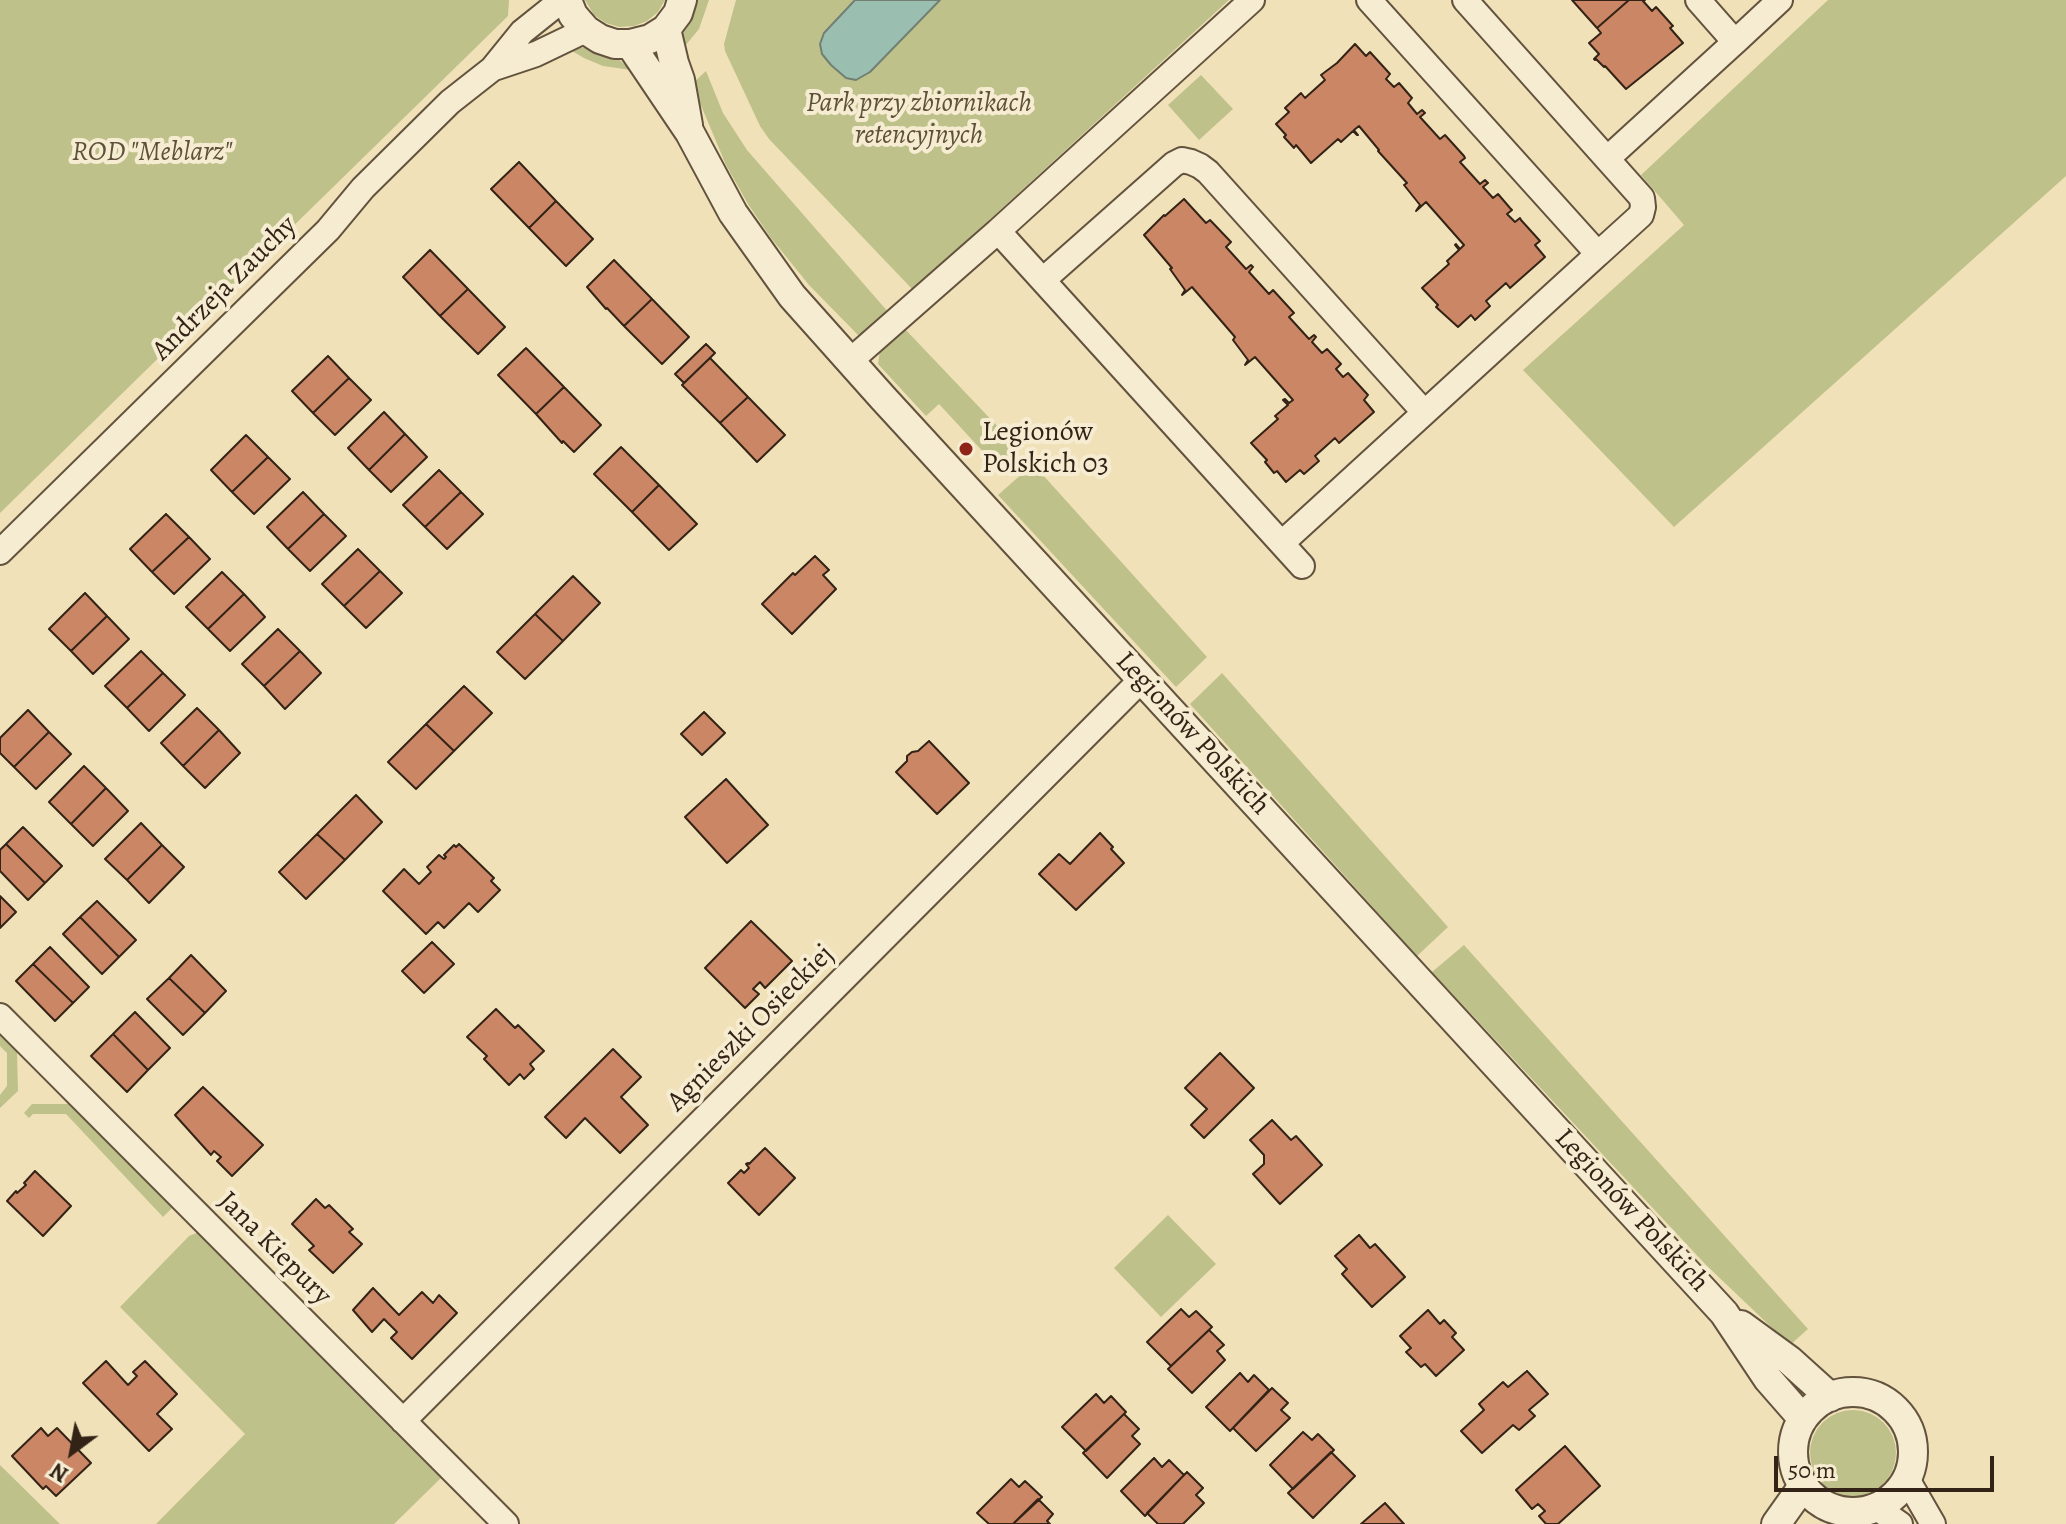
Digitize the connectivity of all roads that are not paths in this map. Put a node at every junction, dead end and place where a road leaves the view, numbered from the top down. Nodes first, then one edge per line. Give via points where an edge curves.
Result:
1 (564, 0) edge
2 (682, 0) edge
3 (1252, 0) edge
4 (1369, 0) edge
5 (1465, 0) edge
6 (1698, 0) edge
7 (1780, 0) edge
8 (666, 29) junction
9 (586, 30) junction
10 (1735, 42) junction
11 (630, 44) junction
12 (492, 69) junction
13 (690, 133) junction
14 (1608, 158) junction
15 (998, 231) junction
16 (1598, 254) junction
17 (1043, 280) junction
18 (850, 361) junction
19 (1424, 412) junction
20 (1282, 543) junction
21 (0, 552) edge
22 (1302, 566) dead end
23 (1142, 679) junction
24 (0, 1016) edge
25 (1724, 1313) junction
26 (1830, 1397) junction
27 (1803, 1419) junction
28 (403, 1421) junction
29 (1907, 1479) junction
30 (1803, 1486) junction
31 (1877, 1508) junction
32 (1826, 1516) edge
33 (506, 1524) edge
34 (1776, 1524) edge
35 (1900, 1524) edge
36 (1933, 1524) edge

1 - 9 street
1 - 12 street, Andrzeja Zauchy via 522,32
2 - 8 street
3 - 15 street
4 - 16 street
5 - 14 street
6 - 10 street
7 - 10 street
8 - 11 street
8 - 13 street, Legionów Polskich
9 - 11 street via 615,44
9 - 12 street, Andrzeja Zauchy
10 - 14 street
11 - 13 street, Legionów Polskich
12 - 21 street, Andrzeja Zauchy via 429,122 328,230
13 - 18 street, Legionów Polskich via 741,225 792,296
14 - 16 street via 1642,198 1643,207 1636,221
15 - 17 street
15 - 18 street
16 - 19 street
17 - 19 street via 1174,164 1191,162 1208,172
17 - 20 street
18 - 23 street, Legionów Polskich
19 - 20 street
20 - 22 street
23 - 25 street, Legionów Polskich
23 - 28 street, Agnieszki Osieckiej
24 - 28 street, Jana Kiepury
25 - 26 street, Legionów Polskich
25 - 27 street, Legionów Polskich via 1768,1379
26 - 27 street
26 - 29 street via 1866,1393 1896,1411 1912,1441
27 - 30 street via 1793,1456
28 - 33 street, Jana Kiepury
29 - 31 street
29 - 36 street
30 - 32 street
30 - 34 street
31 - 32 street
31 - 35 street

